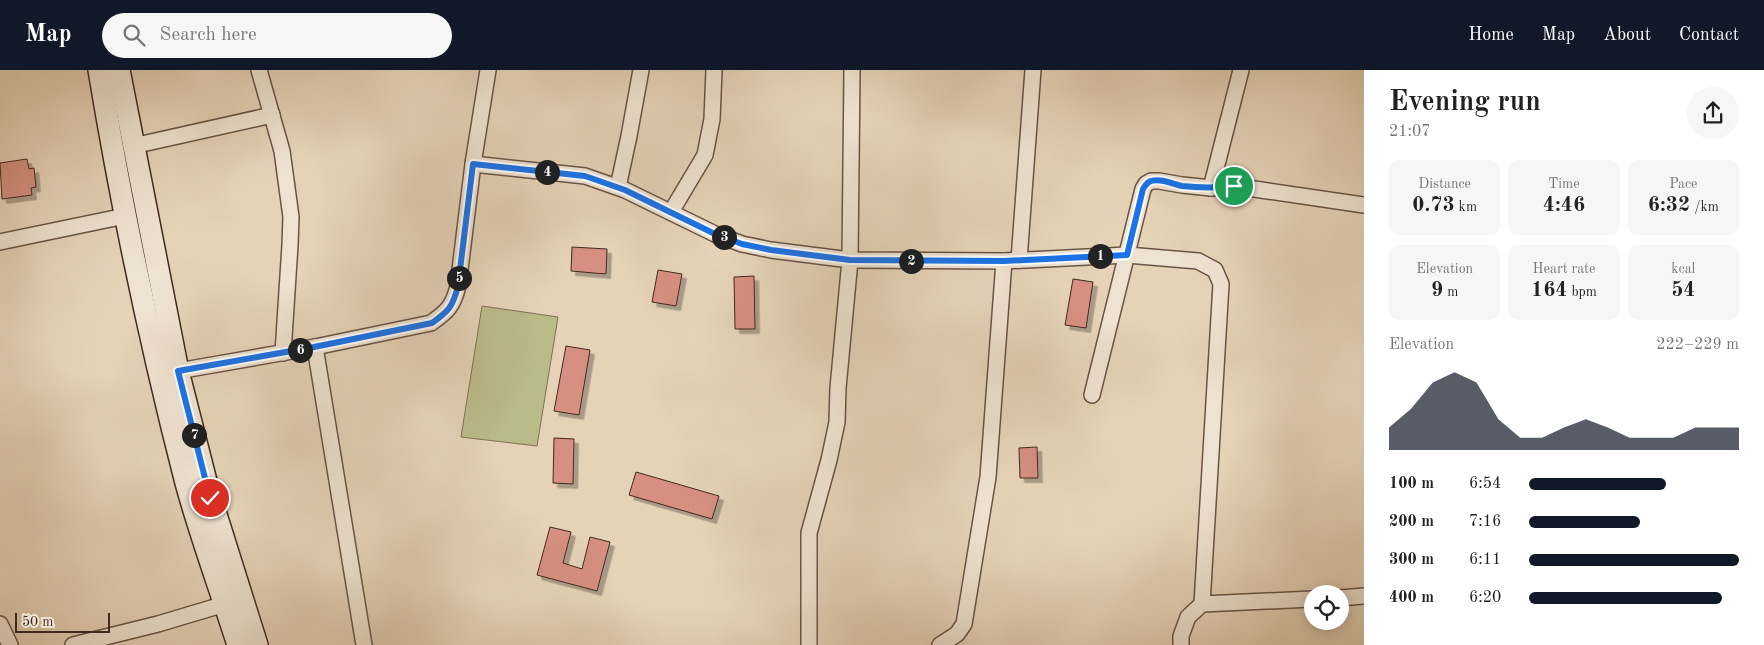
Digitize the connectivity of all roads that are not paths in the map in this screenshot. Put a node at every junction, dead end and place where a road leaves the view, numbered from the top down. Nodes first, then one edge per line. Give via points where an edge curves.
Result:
1 (99, 70) edge
2 (119, 70) edge
3 (259, 70) edge
4 (488, 70) edge
5 (641, 70) edge
6 (714, 70) edge
7 (852, 70) edge
8 (1032, 70) edge
9 (1241, 70) edge
10 (272, 115) junction
11 (133, 146) junction
12 (473, 164) junction
13 (618, 187) junction
14 (1211, 188) junction
15 (1364, 205) edge
16 (671, 212) junction
17 (125, 216) junction
18 (0, 242) edge
19 (1127, 255) junction
20 (850, 260) junction
21 (1011, 261) junction
22 (314, 347) junction
23 (283, 353) junction
24 (178, 371) junction
25 (1092, 395) dead end
26 (1364, 596) edge
27 (1349, 597) edge
28 (1304, 599) edge
29 (225, 604) junction
30 (1202, 604) junction
31 (0, 624) edge
32 (10, 645) edge
33 (73, 645) edge
34 (238, 645) edge
35 (257, 645) edge
36 (364, 645) edge
37 (808, 645) edge
38 (940, 645) edge
39 (1181, 645) edge

1 - 17 street
2 - 11 street
3 - 10 street
4 - 12 street
5 - 13 street
6 - 16 street via 712,119 705,155
7 - 20 street
8 - 21 street
9 - 14 street
10 - 11 street
10 - 23 street via 282,151 291,217
11 - 24 street
12 - 13 street via 585,176
12 - 22 street via 458,286 454,302 442,316 432,323
13 - 16 street
14 - 15 street via 1234,186
14 - 19 street via 1159,181 1146,184
16 - 20 street via 742,244
17 - 18 street
17 - 29 street via 187,485
19 - 21 street
19 - 25 street
19 - 30 street via 1198,261 1215,270 1222,284
20 - 21 street
20 - 37 street via 837,422 809,533
21 - 38 street via 988,478 964,624 957,634
22 - 23 street
22 - 36 street
23 - 24 street
24 - 35 street via 210,498
26 - 27 street
28 - 30 street
29 - 33 street
29 - 34 street
30 - 39 street via 1188,617
31 - 32 street

